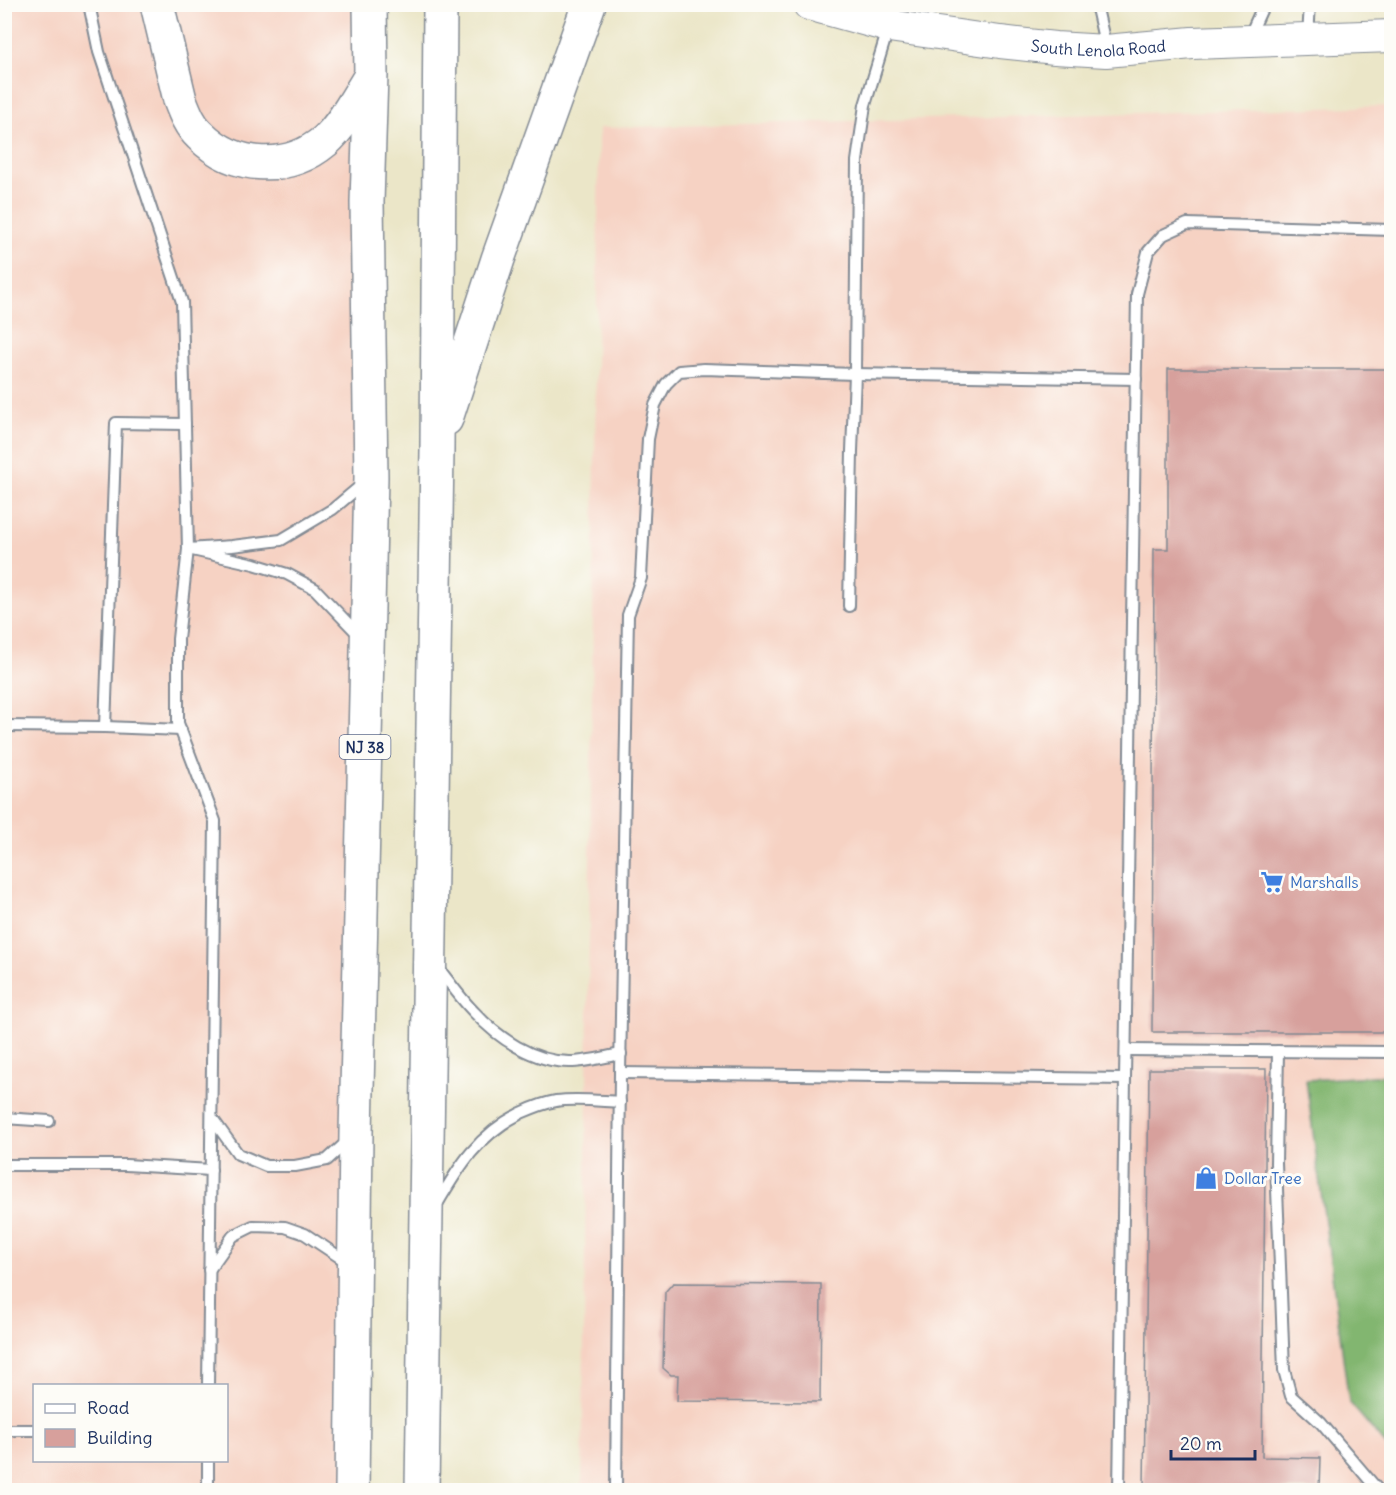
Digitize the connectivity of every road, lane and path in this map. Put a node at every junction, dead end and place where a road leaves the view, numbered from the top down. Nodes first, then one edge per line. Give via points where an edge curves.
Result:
1 (89, 4) edge
2 (157, 4) edge
3 (370, 4) edge
4 (440, 4) edge
5 (589, 4) edge
6 (809, 4) edge
7 (1096, 4) edge
8 (1264, 4) edge
9 (1310, 4) edge
10 (894, 15) edge
11 (1392, 36) edge
12 (1308, 39) junction
13 (1247, 42) junction
14 (1106, 51) junction
15 (370, 75) junction
16 (1392, 230) edge
17 (855, 374) junction
18 (1136, 379) junction
19 (185, 424) junction
20 (436, 450) junction
21 (371, 477) junction
22 (188, 549) junction
23 (849, 606) dead end
24 (367, 643) junction
25 (4, 726) edge
26 (105, 727) junction
27 (181, 730) junction
28 (429, 958) junction
29 (1126, 1050) junction
30 (1278, 1051) junction
31 (1392, 1052) edge
32 (621, 1054) junction
33 (620, 1073) junction
34 (1125, 1078) junction
35 (620, 1102) junction
36 (212, 1118) junction
37 (4, 1119) edge
38 (49, 1121) dead end
39 (356, 1133) junction
40 (4, 1165) edge
41 (211, 1170) junction
42 (426, 1222) junction
43 (355, 1267) junction
44 (209, 1270) junction
45 (208, 1384) edge
46 (4, 1430) edge
47 (33, 1430) edge
48 (208, 1462) edge
49 (208, 1491) edge
50 (352, 1491) edge
51 (422, 1491) edge
52 (616, 1491) edge
53 (1119, 1491) edge
54 (1378, 1491) edge

1 - 19 lane via 99,52 182,302
2 - 15 highway via 185,114 201,136 232,157 273,163 314,150 338,128
3 - 15 highway, NJ 38
4 - 20 highway
5 - 20 highway via 498,259
6 - 10 street, South Lenola Road
7 - 14 lane
8 - 13 lane
9 - 12 lane
10 - 14 street, South Lenola Road via 1000,42
10 - 17 lane via 865,105 857,160
11 - 12 street, South Lenola Road
12 - 13 street, South Lenola Road
13 - 14 street, South Lenola Road
15 - 21 highway, NJ 38 via 367,202
16 - 18 lane via 1187,224 1163,235 1149,252 1137,294
17 - 18 lane
17 - 23 lane
17 - 32 lane via 679,371 666,384 656,405 648,439 642,578 628,615
18 - 29 lane
19 - 22 lane
19 - 26 lane via 116,423
20 - 28 highway
21 - 22 lane via 333,509 281,540
21 - 24 highway, NJ 38
22 - 24 lane via 287,574 315,588
22 - 27 lane via 178,639
24 - 39 highway, NJ 38
25 - 26 lane
26 - 27 lane
27 - 36 lane via 215,821
28 - 32 lane via 473,1012 510,1043 530,1053 550,1061 572,1062
28 - 42 highway
29 - 30 lane
29 - 34 lane
30 - 31 lane
30 - 54 lane via 1276,1162 1284,1370 1291,1396 1322,1423
32 - 33 lane
33 - 34 lane
33 - 35 lane
34 - 53 lane
35 - 42 lane via 555,1101 507,1120 467,1157
35 - 52 lane
36 - 39 lane via 238,1155 266,1166 327,1160
36 - 41 lane
37 - 38 lane
39 - 43 highway, NJ 38
40 - 41 lane
41 - 44 lane
42 - 51 highway
43 - 44 lane via 305,1234 285,1227 253,1227 233,1236
43 - 50 highway, NJ 38
44 - 45 lane
46 - 47 lane
48 - 49 lane

